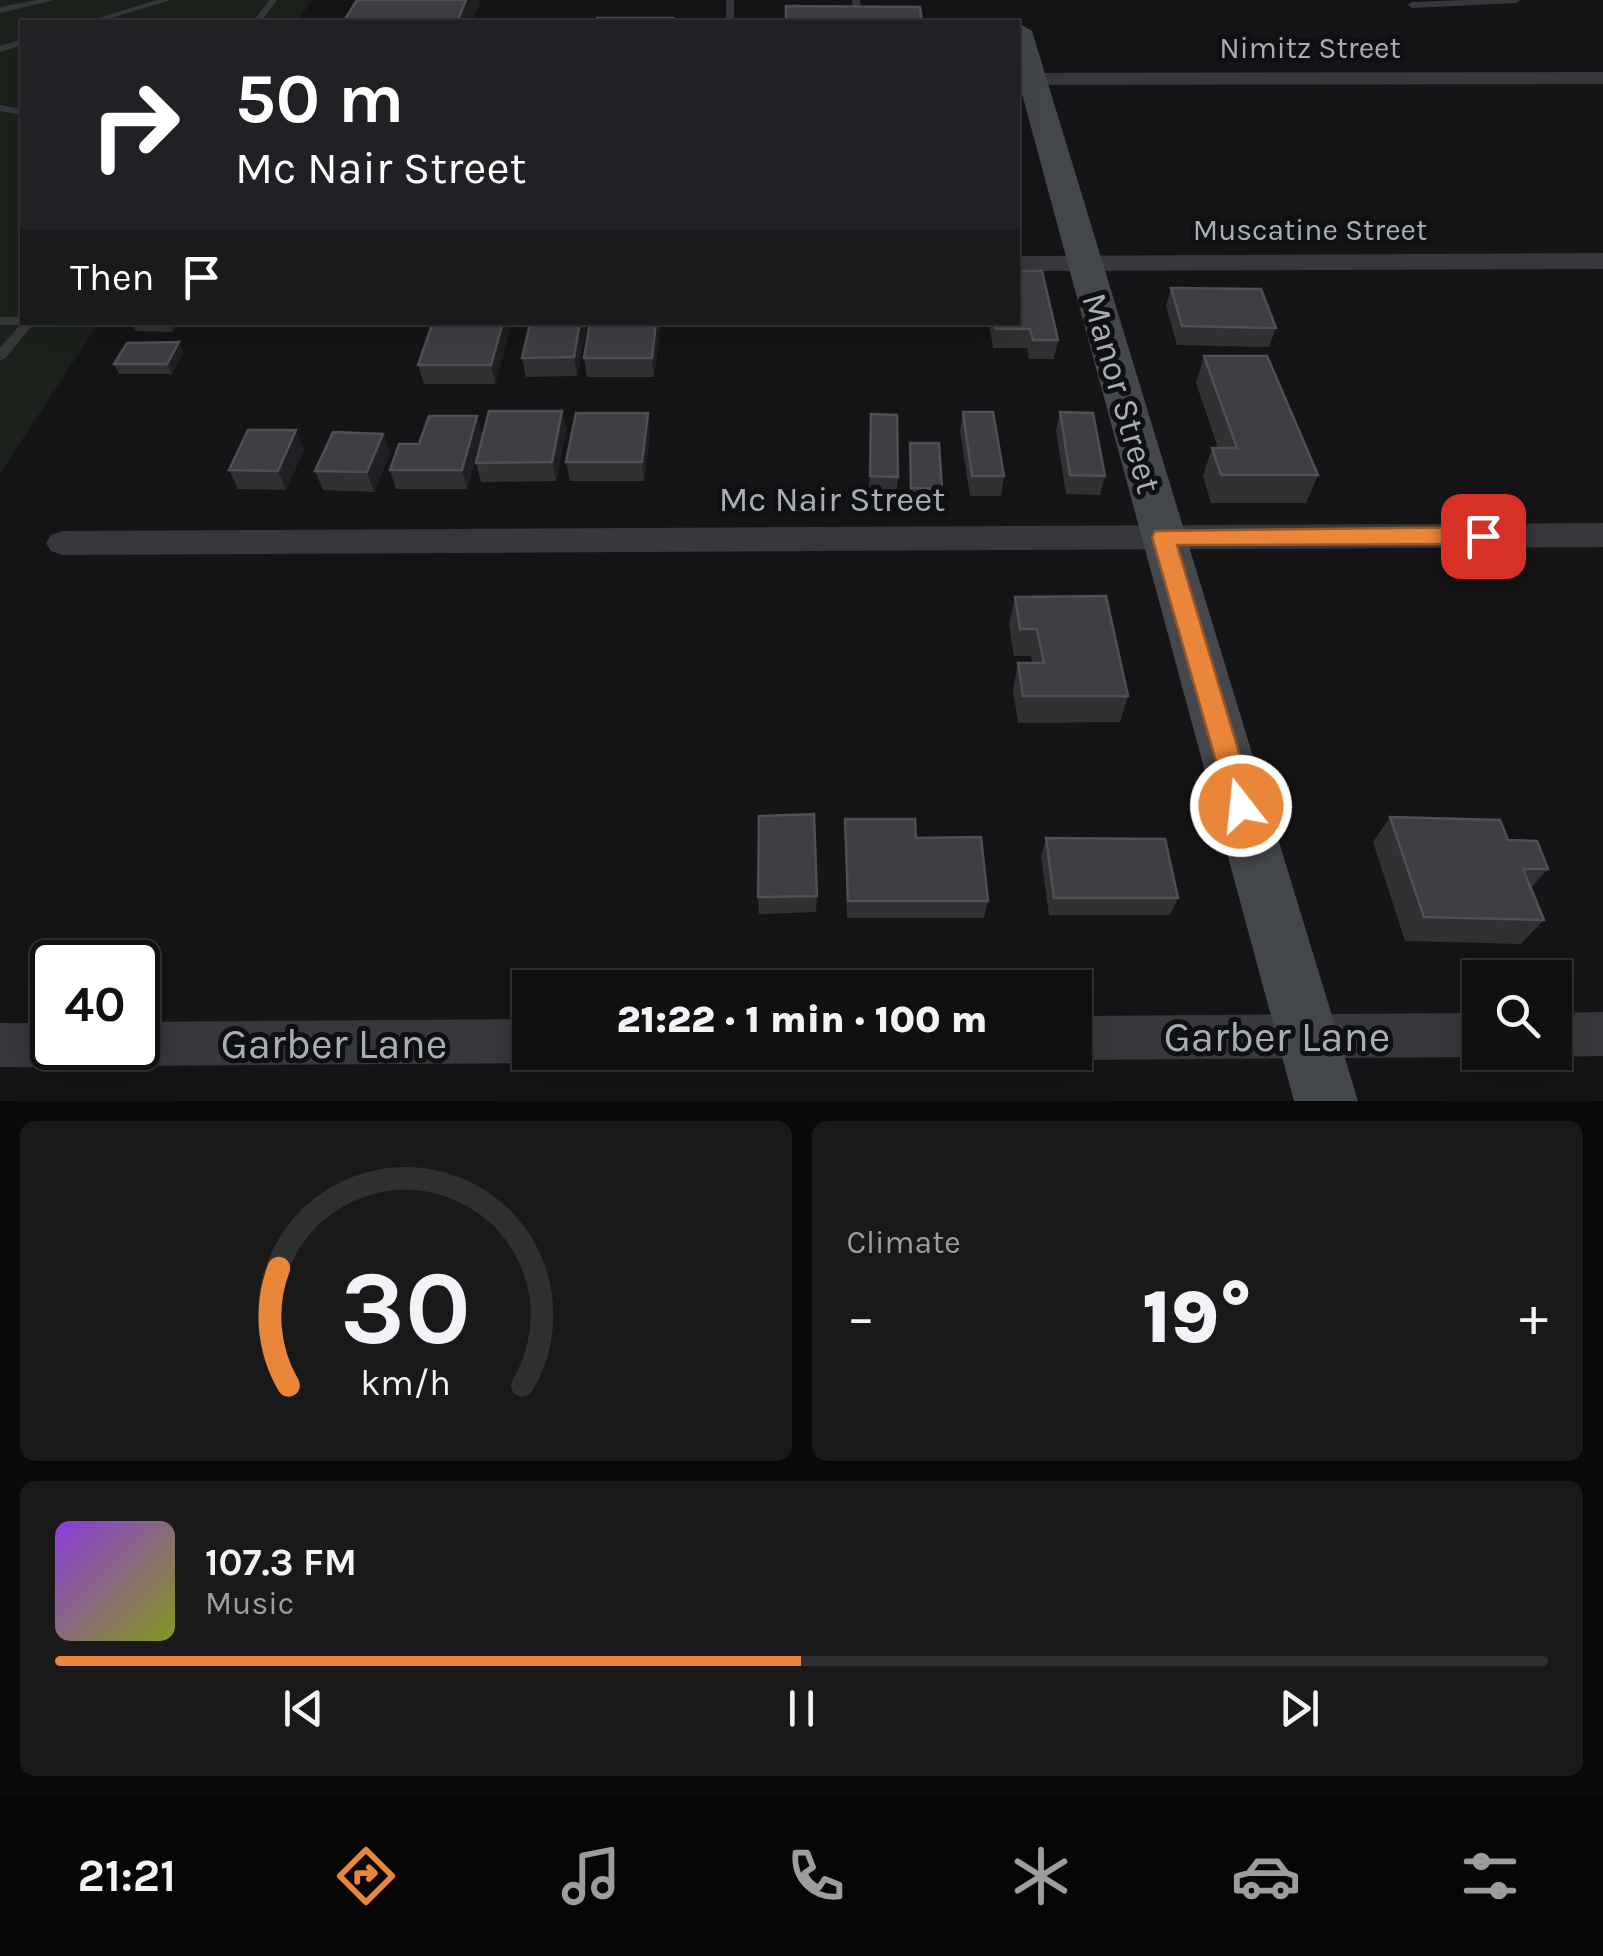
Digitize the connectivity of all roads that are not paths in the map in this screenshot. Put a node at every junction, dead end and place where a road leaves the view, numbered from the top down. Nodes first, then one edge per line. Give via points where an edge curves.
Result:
1 (50, 0) edge
2 (168, 0) edge
3 (1516, 0) edge
4 (1412, 5) dead end
5 (0, 10) edge
6 (97, 20) edge
7 (1021, 54) edge
8 (1603, 78) edge
9 (1603, 261) edge
10 (1084, 263) junction
11 (1020, 264) edge
12 (24, 325) edge
13 (0, 356) edge
14 (1603, 535) edge
15 (1163, 537) junction
16 (62, 543) dead end
17 (1572, 1034) edge
18 (1603, 1034) edge
19 (1462, 1035) edge
20 (1308, 1036) junction
21 (1092, 1038) edge
22 (512, 1041) edge
23 (30, 1044) edge
24 (160, 1044) edge
25 (0, 1045) edge
26 (1326, 1101) edge

1 - 5 lane
2 - 6 lane
3 - 4 lane
7 - 8 street, Nimitz Street
7 - 10 street, Manor Street
9 - 10 street, Muscatine Street
10 - 11 street, Muscatine Street
10 - 15 street, Manor Street
12 - 13 lane
14 - 15 street, Mc Nair Street
15 - 16 street, Mc Nair Street
15 - 20 street, Manor Street
17 - 18 street
19 - 20 street, Garber Lane
20 - 21 street, Garber Lane
20 - 26 street, Manor Street
22 - 24 street, Garber Lane
23 - 25 street

